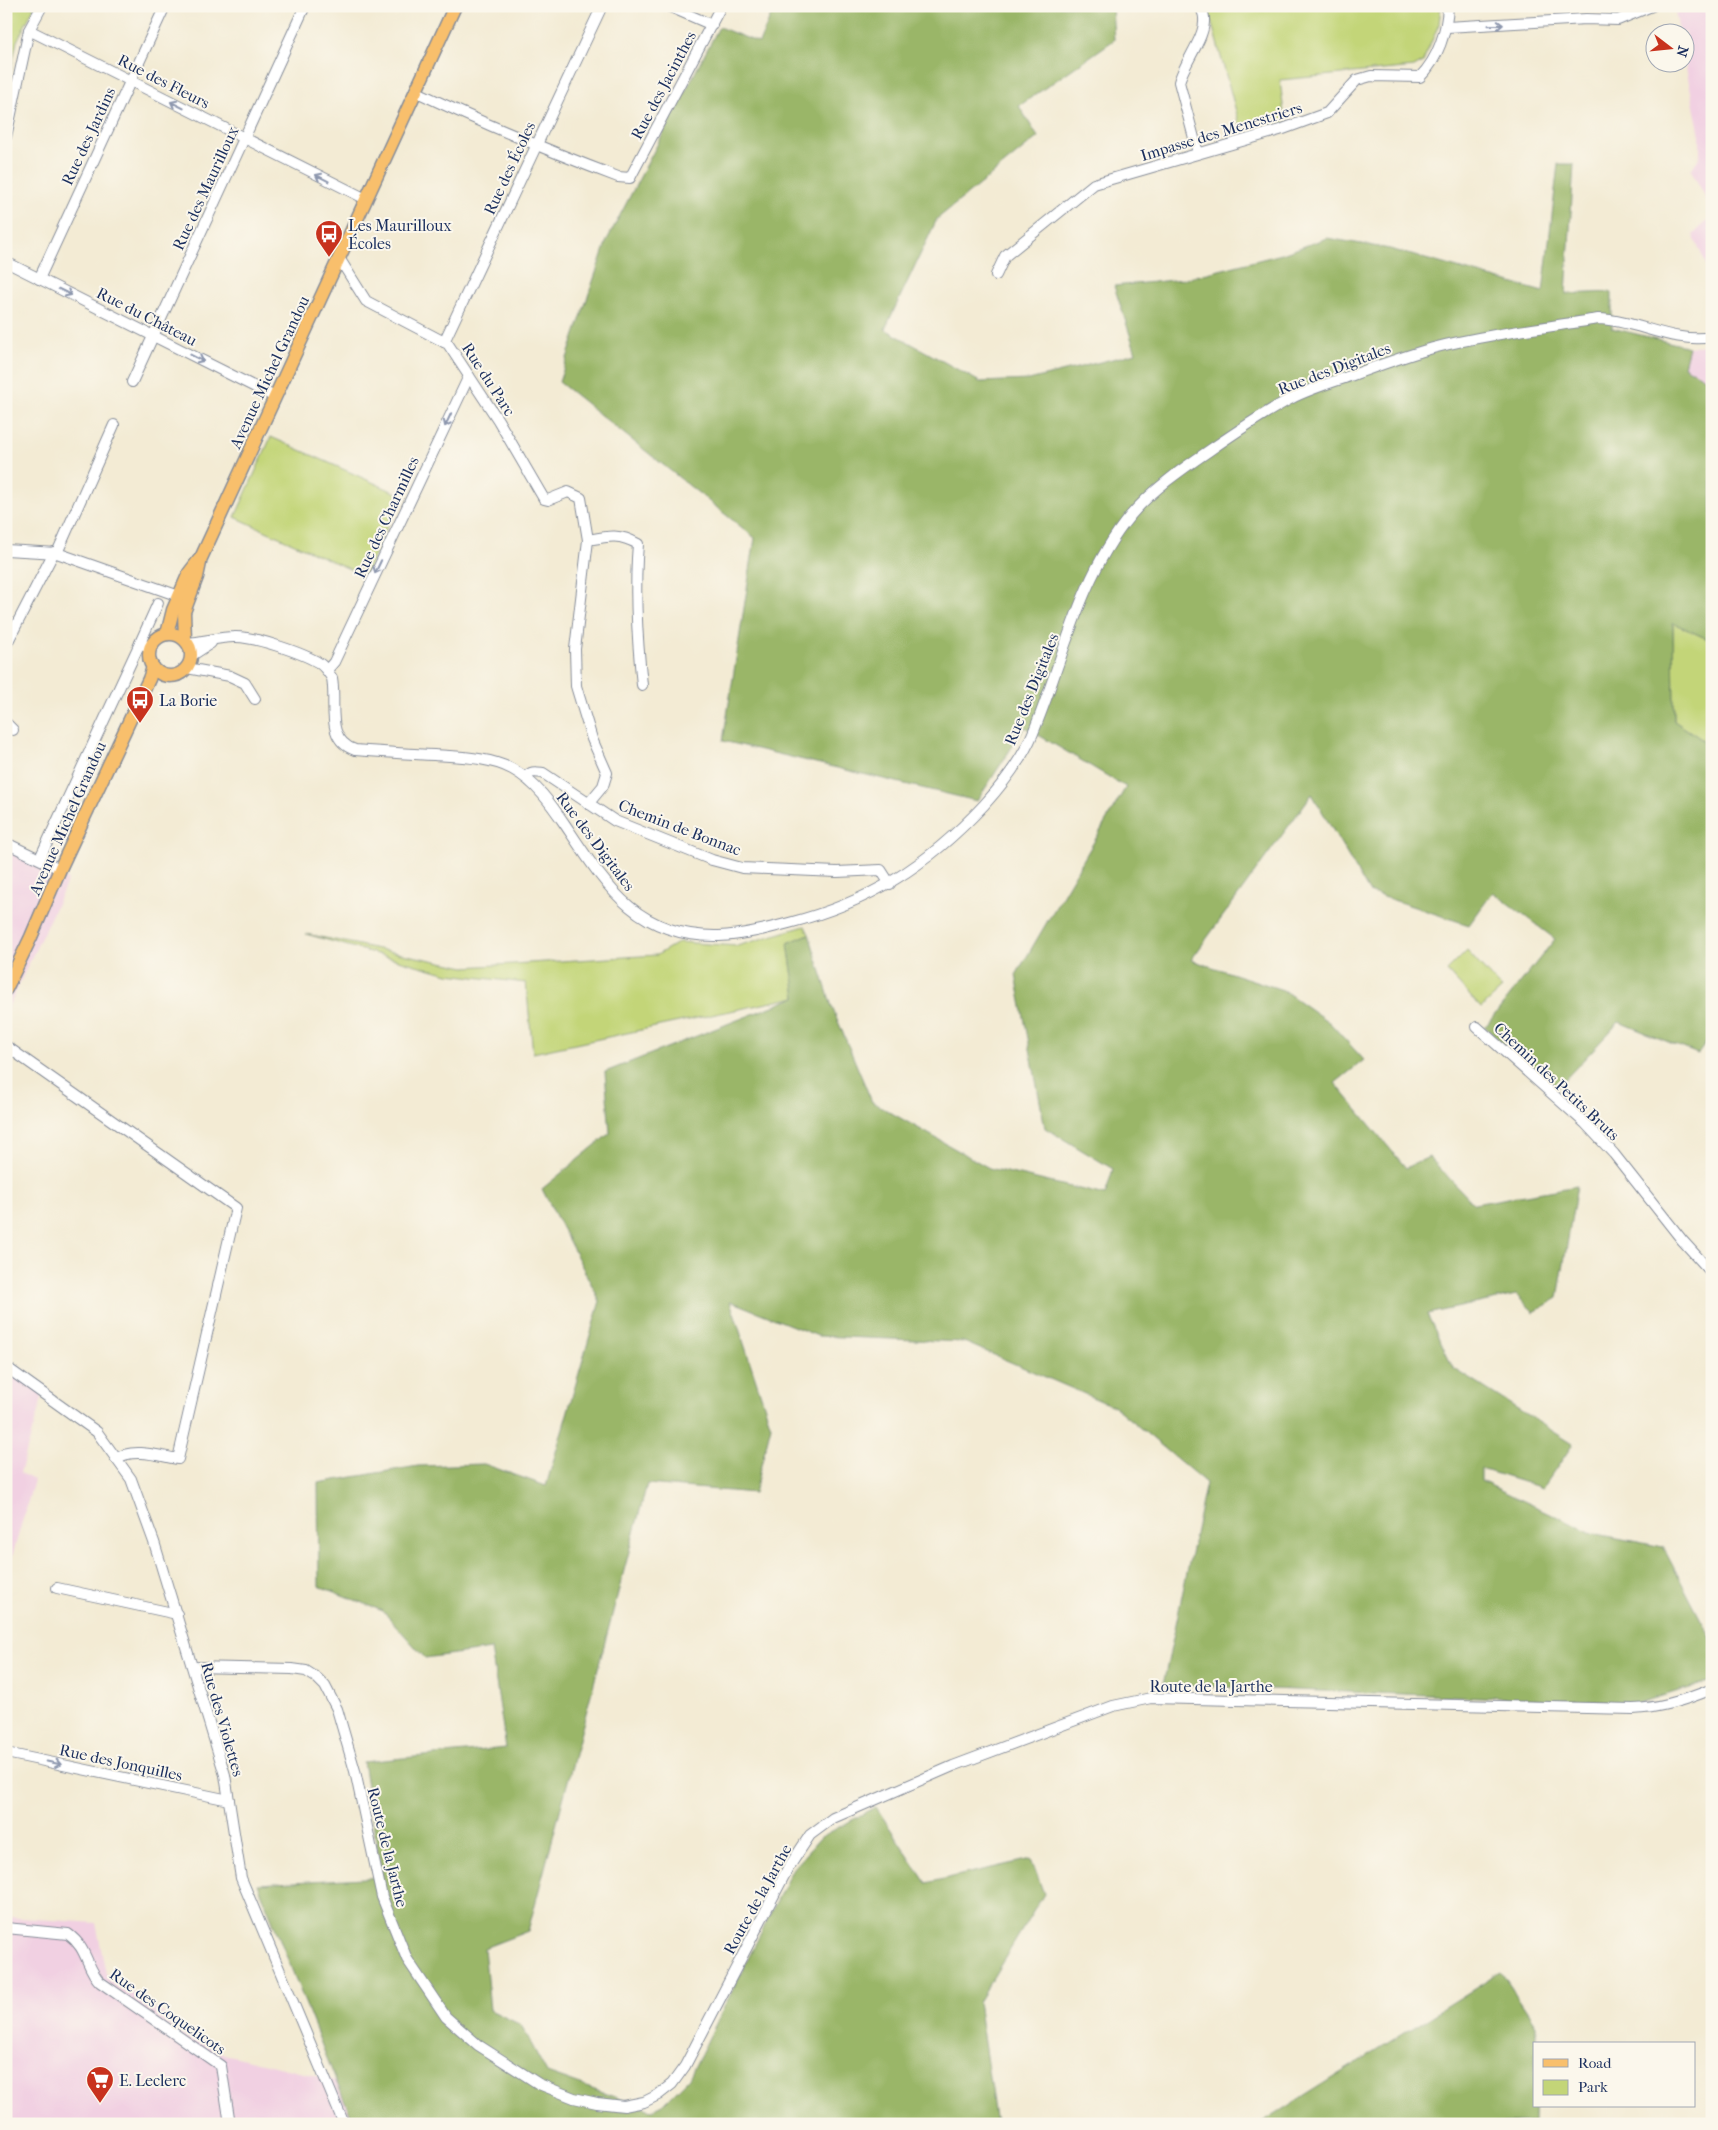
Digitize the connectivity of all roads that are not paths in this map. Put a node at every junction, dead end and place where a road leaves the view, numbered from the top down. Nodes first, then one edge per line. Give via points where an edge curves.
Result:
1 (42, 6) edge
2 (165, 6) edge
3 (305, 6) edge
4 (455, 6) edge
5 (602, 6) edge
6 (668, 6) edge
7 (721, 6) edge
8 (1200, 6) edge
9 (1448, 6) edge
10 (1652, 6) edge
11 (712, 25) junction
12 (1447, 27) junction
13 (29, 30) junction
14 (130, 81) junction
15 (416, 92) junction
16 (6, 137) edge
17 (244, 138) junction
18 (536, 146) junction
19 (1198, 154) junction
20 (366, 199) junction
21 (339, 258) junction
22 (6, 262) edge
23 (996, 275) dead end
24 (39, 279) junction
25 (154, 336) junction
26 (1712, 337) edge
27 (444, 342) junction
28 (468, 376) junction
29 (132, 382) dead end
30 (275, 397) junction
31 (114, 425) dead end
32 (588, 540) junction
33 (6, 550) edge
34 (56, 552) junction
35 (201, 558) junction
36 (160, 589) junction
37 (179, 596) junction
38 (158, 603) dead end
39 (173, 610) junction
40 (184, 623) junction
41 (167, 634) junction
42 (6, 645) edge
43 (145, 645) junction
44 (188, 652) junction
45 (153, 667) junction
46 (328, 670) junction
47 (165, 675) junction
48 (642, 685) dead end
49 (255, 699) dead end
50 (132, 716) junction
51 (526, 777) junction
52 (588, 804) junction
53 (6, 843) edge
54 (40, 858) junction
55 (60, 869) junction
56 (890, 884) junction
57 (6, 989) edge
58 (1477, 1027) dead end
59 (6, 1046) edge
60 (1712, 1273) edge
61 (6, 1367) edge
62 (116, 1459) junction
63 (57, 1588) dead end
64 (176, 1614) junction
65 (193, 1667) junction
66 (1712, 1689) edge
67 (6, 1753) edge
68 (229, 1800) junction
69 (6, 1928) edge
70 (230, 2124) edge
71 (344, 2124) edge

1 - 13 street
2 - 14 street, Rue des Jardins
3 - 17 street, Rue des Maurilloux
4 - 15 main road, Avenue Michel Grandou
5 - 18 street, Rue des Écoles
6 - 11 street
7 - 11 street, Rue des Jacinthes
8 - 19 street via 1204,18 1200,35 1178,82
9 - 12 street
12 -> 10 street via 1618,20
11 - 18 street, Rue des Jacinthes via 630,178 618,177
12 - 19 street, Impasse des Menestriers via 1429,68 1420,77 1371,76 1357,80 1327,113
13 - 14 street, Rue des Fleurs
13 - 16 street
17 -> 14 street, Rue des Fleurs
14 - 24 street, Rue des Jardins
15 - 18 street
15 - 20 main road, Avenue Michel Grandou
20 -> 17 street, Rue des Fleurs
17 - 25 street, Rue des Maurilloux
18 - 27 street, Rue des Écoles
19 - 23 street, Impasse des Menestriers via 1094,184 1004,256
20 - 21 main road, Avenue Michel Grandou
21 - 27 street, Rue du Parc via 366,301
21 - 30 main road, Avenue Michel Grandou
22 - 24 street, Rue du Château
24 -> 25 street, Rue du Château
25 - 29 street, Rue des Maurilloux
25 -> 30 street, Rue du Château
26 - 56 street, Rue des Digitales via 1673,336 1611,319 1598,319 1485,337 1433,348 1382,364 1305,392 1255,419 1158,489 1131,514 1093,575 1031,738 1017,762 998,790 955,835
27 - 28 street, Rue du Parc
28 - 32 street, Rue du Parc via 498,420 539,494 548,500 568,492 581,498
28 -> 46 street, Rue des Charmilles
30 - 35 main road, Avenue Michel Grandou
31 - 34 street
32 - 48 street via 627,537 638,544 638,645
32 - 52 street via 575,649 576,686 592,739 607,773 603,786
33 - 34 street
34 - 36 street
34 - 42 street
35 - 37 main road, Avenue Michel Grandou via 188,573
35 - 40 main road, Avenue Michel Grandou via 186,603
36 - 37 street
36 - 39 street
37 - 39 main road, Avenue Michel Grandou
37 - 40 street
38 - 43 street
39 - 41 main road, Avenue Michel Grandou
40 - 44 main road, Avenue Michel Grandou
41 - 43 main road
41 - 44 main road via 180,636
43 - 45 main road
43 - 54 street
44 - 46 street via 221,638 247,638 279,647 319,663
44 - 47 main road via 177,675
44 - 49 street via 244,683
45 - 47 main road
45 - 50 main road, Avenue Michel Grandou
46 - 51 street, Rue des Digitales via 334,688 336,735 345,746 355,750 482,759 502,764
47 - 50 main road, Avenue Michel Grandou
50 - 55 main road, Avenue Michel Grandou
51 - 52 street, Chemin de Bonnac via 534,772 543,773
51 - 56 street, Rue des Digitales via 551,804 596,871 621,901 652,921 683,933 718,936 768,929 836,908
52 - 56 street, Chemin de Bonnac via 616,820 712,860 735,866 837,872 881,870
53 - 54 street
54 - 55 street
55 - 57 main road, Avenue Michel Grandou
58 - 60 street, Chemin des Petits Bruts via 1585,1123
59 - 62 street via 236,1208 178,1459 140,1454 122,1454
61 - 62 street, Rue des Violettes via 97,1432
62 - 64 street, Rue des Violettes via 130,1479
63 - 64 street
64 - 65 street, Rue des Violettes
65 - 66 street, Route de la Jarthe via 306,1671 325,1686 337,1709 355,1771 382,1897 407,1959 446,2017 478,2045 539,2084 597,2104 624,2106 658,2095 672,2084 685,2066 787,1870 810,1835 833,1818 952,1766 1113,1706 1151,1698 1633,1709 1657,1708
65 - 68 street, Rue des Violettes via 225,1775
67 -> 68 street, Rue des Jonquilles
68 - 71 street, Rue des Violettes via 241,1878
69 - 70 street, Rue des Coquelicots via 68,1934 76,1940 100,1982 221,2066

